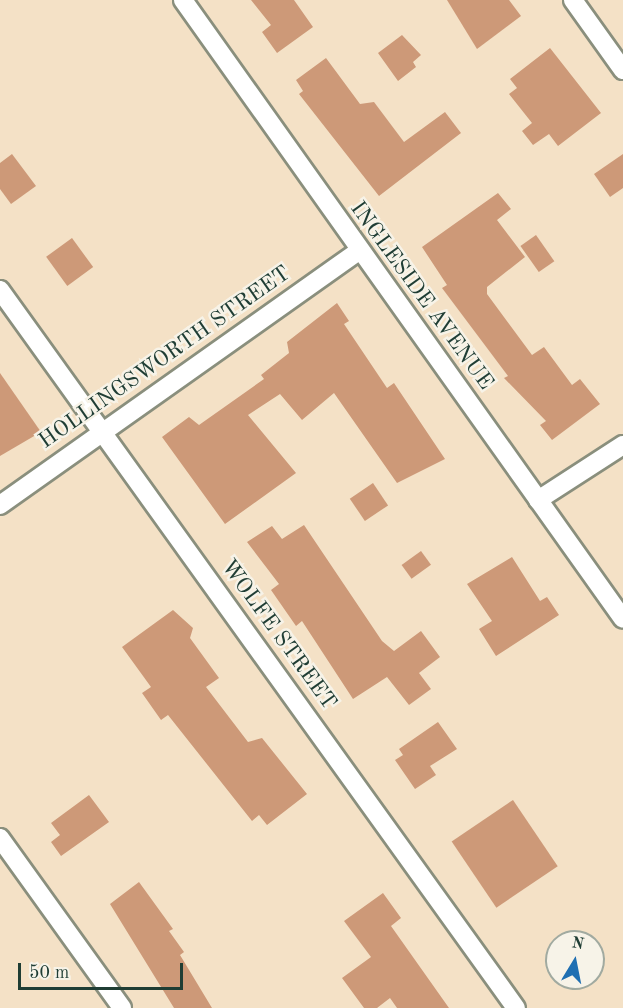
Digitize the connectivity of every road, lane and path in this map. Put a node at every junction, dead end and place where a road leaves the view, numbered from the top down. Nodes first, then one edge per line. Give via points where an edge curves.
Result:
1 (183, 0) edge
2 (573, 0) edge
3 (623, 70) edge
4 (359, 251) junction
5 (0, 290) edge
6 (102, 432) junction
7 (623, 445) edge
8 (538, 500) junction
9 (0, 505) edge
10 (623, 619) edge
11 (0, 838) edge
12 (123, 1008) edge
13 (516, 1008) edge

1 - 4 street, INGLESIDE AVENUE
2 - 3 street
4 - 6 street, HOLLINGSWORTH STREET
4 - 8 street, INGLESIDE AVENUE
5 - 6 street, WOLFE STREET
6 - 9 street, HOLLINGSWORTH STREET
6 - 13 street, WOLFE STREET
7 - 8 street
8 - 10 street, INGLESIDE AVENUE
11 - 12 street

